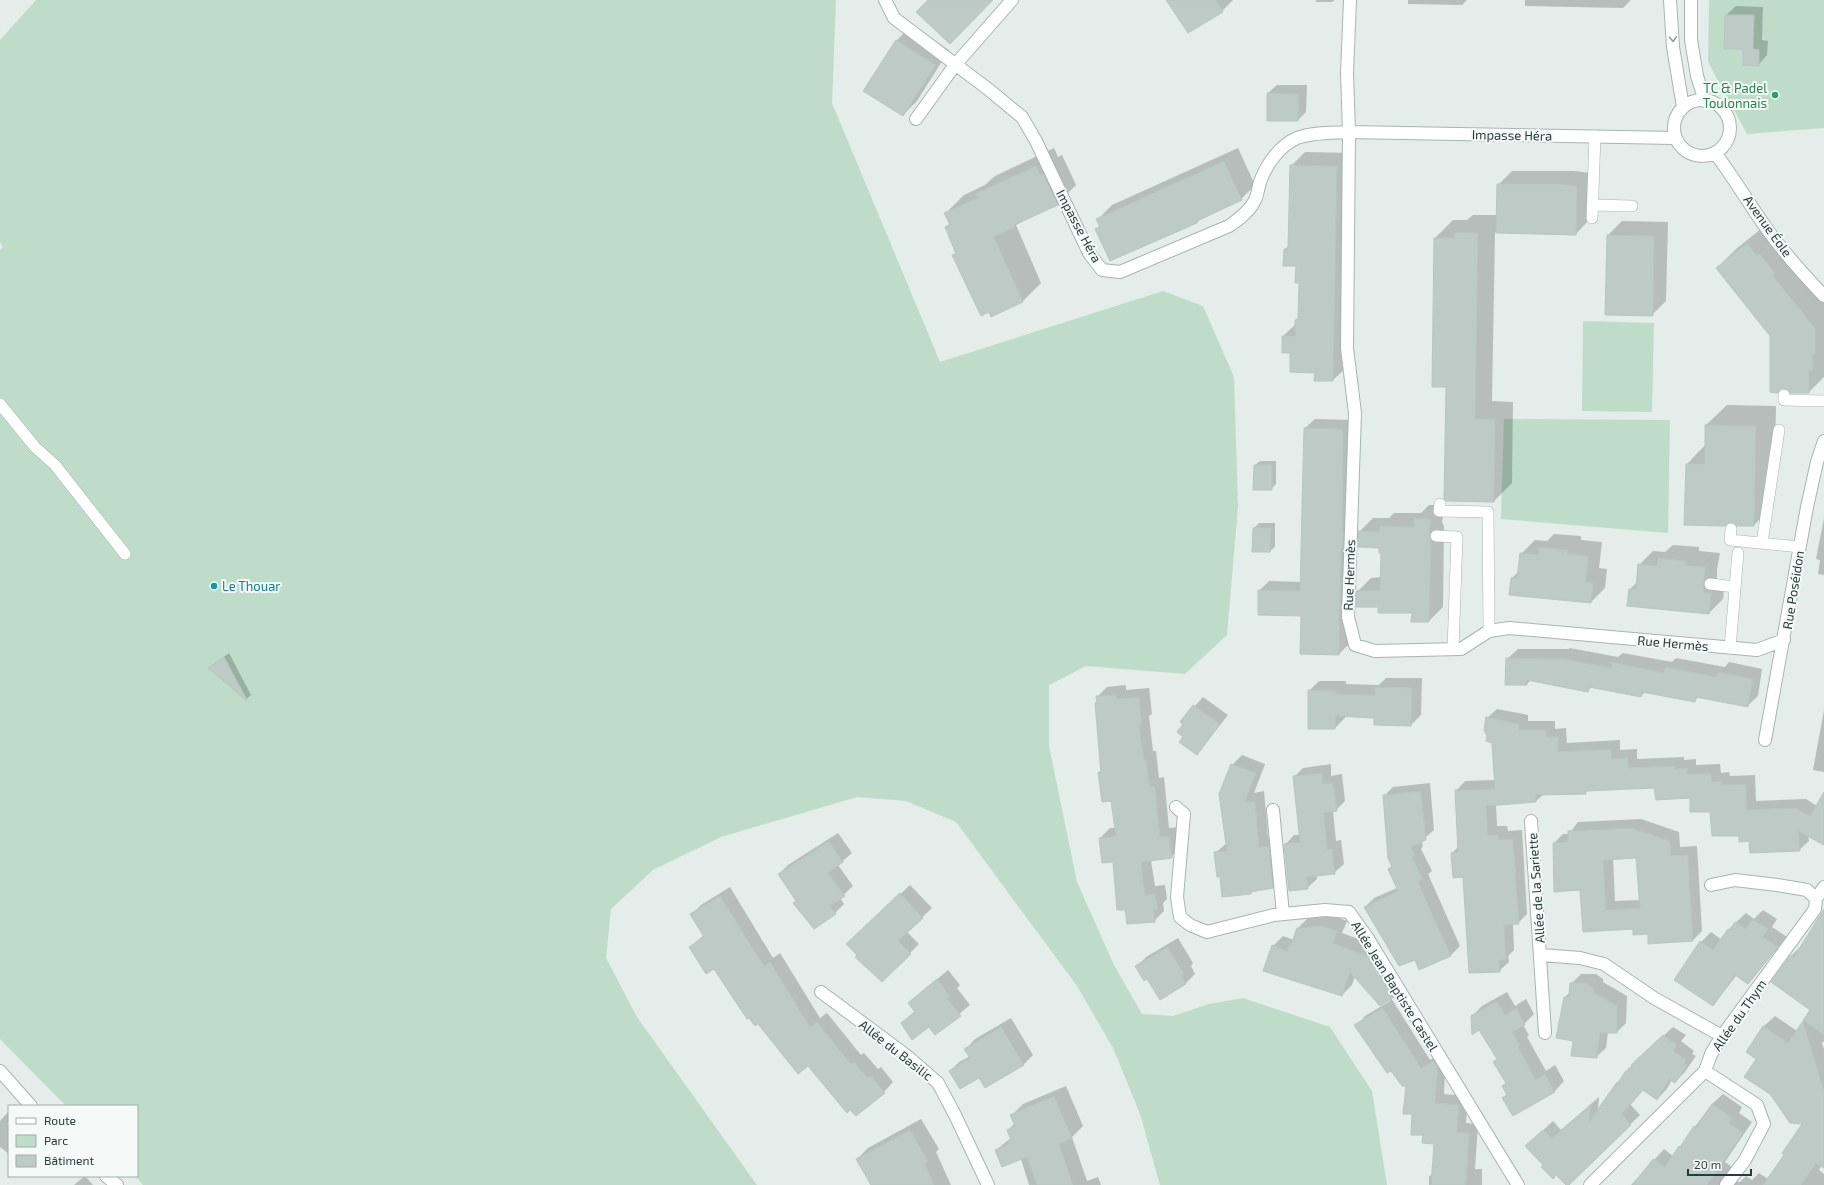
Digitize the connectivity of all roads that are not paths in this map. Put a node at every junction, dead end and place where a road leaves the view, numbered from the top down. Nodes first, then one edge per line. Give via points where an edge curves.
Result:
1 (885, 0) edge
2 (1012, 0) edge
3 (1350, 0) edge
4 (1670, 0) edge
5 (1692, 0) edge
6 (955, 65) junction
7 (1705, 101) junction
8 (1683, 107) junction
9 (916, 120) dead end
10 (1349, 132) junction
11 (1595, 136) junction
12 (1675, 138) junction
13 (1715, 153) junction
14 (1593, 205) junction
15 (1632, 206) dead end
16 (1592, 218) dead end
17 (1824, 296) edge
18 (1784, 396) dead end
19 (1824, 401) edge
20 (0, 404) edge
21 (1779, 430) dead end
22 (1824, 440) edge
23 (1440, 504) dead end
24 (1730, 529) dead end
25 (1436, 536) dead end
26 (1762, 543) junction
27 (1800, 547) junction
28 (1738, 553) dead end
29 (125, 554) dead end
30 (1710, 584) dead end
31 (1735, 587) junction
32 (1489, 631) junction
33 (1784, 640) junction
34 (1730, 648) junction
35 (1453, 649) junction
36 (1765, 740) dead end
37 (1176, 806) dead end
38 (1273, 810) dead end
39 (1531, 820) dead end
40 (1711, 885) dead end
41 (1824, 887) edge
42 (1816, 899) junction
43 (1283, 914) junction
44 (1541, 955) junction
45 (821, 992) dead end
46 (1545, 1033) dead end
47 (1722, 1036) junction
48 (0, 1070) edge
49 (1705, 1071) junction
50 (30, 1105) edge
51 (107, 1177) edge
52 (117, 1185) edge
53 (988, 1185) edge
54 (1518, 1185) edge
55 (1590, 1185) edge
56 (1726, 1185) edge

1 - 6 street, Impasse Héra via 894,18
2 - 6 street
3 - 10 street via 1347,73
4 -> 8 street via 1673,47
5 - 7 street via 1691,40 1697,76
6 - 9 street
6 - 10 street, Impasse Héra via 1022,117 1089,253 1102,270 1120,272 1230,226 1245,214 1255,200 1261,180 1274,157 1284,146 1297,138
7 - 8 street via 1691,102
7 - 13 street via 1717,105 1729,120 1728,139
8 - 12 street via 1674,122
10 - 11 street, Impasse Héra
10 - 35 street, Rue Hermès via 1347,348 1354,413 1348,616 1355,645 1375,651
11 - 12 street, Impasse Héra
11 - 14 lane
12 - 13 street via 1681,148 1688,153 1696,156
13 - 17 street, Avenue Éole via 1766,228
14 - 15 lane
14 - 16 lane
18 - 19 lane via 1784,400
20 - 29 lane via 35,447 55,465
21 - 26 lane
22 - 27 street, Rue Poséidon via 1815,469
23 - 32 lane via 1439,512 1488,512
24 - 26 lane via 1730,540
25 - 35 lane via 1457,537
26 - 27 lane
27 - 33 street, Rue Poséidon
28 - 31 lane
30 - 31 lane
31 - 34 lane
32 - 34 street, Rue Hermès via 1509,628
32 - 35 street, Rue Hermès via 1461,649
33 - 34 street, Rue Hermès via 1757,650
33 - 36 street, Rue Poséidon
37 - 43 street, Allée Jean Baptiste Castel via 1184,814 1177,897 1180,917 1190,925 1207,932
38 - 43 street
39 - 44 street, Allée de la Sariette
40 - 42 street via 1735,880 1777,885 1807,890
41 - 42 street, Allée du Thym
42 - 47 street, Allée du Thym via 1815,909
43 - 54 street, Allée Jean Baptiste Castel via 1325,910 1349,912 1367,937
44 - 46 street, Allée de la Sariette
44 - 47 street, Allée de la Sariette via 1580,958 1604,964 1654,998
45 - 53 street, Allée du Basilic via 907,1056 938,1083
47 - 49 street, Allée du Thym via 1711,1054
48 - 50 street
49 - 55 street, Allée du Thym
49 - 56 street via 1757,1105 1764,1124 1745,1160
51 - 52 street

